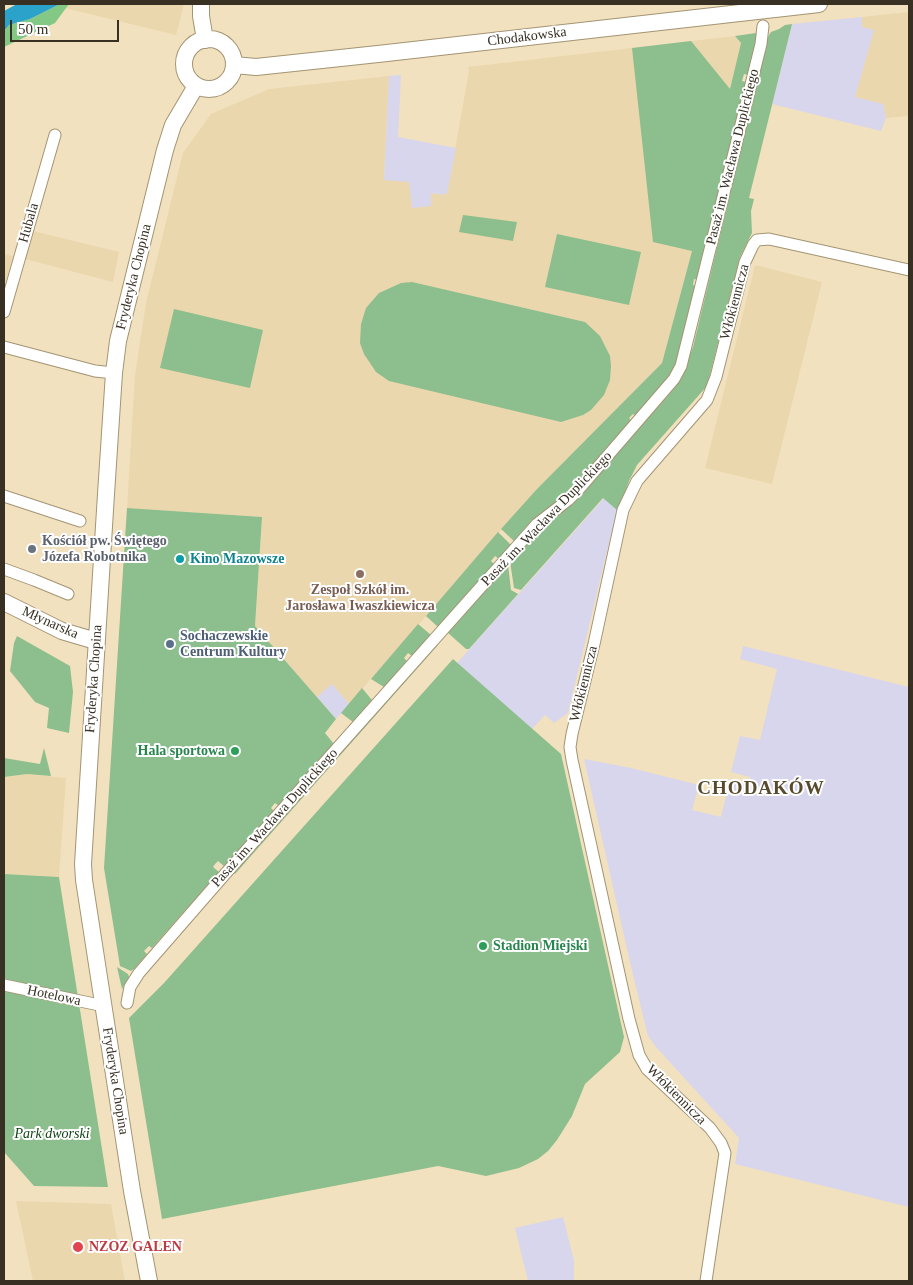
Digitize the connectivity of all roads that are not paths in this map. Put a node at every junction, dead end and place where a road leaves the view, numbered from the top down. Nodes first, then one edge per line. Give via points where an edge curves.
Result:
1 (200, 4) edge
2 (819, 4) edge
3 (763, 26) dead end
4 (205, 40) junction
5 (234, 65) junction
6 (196, 86) junction
7 (55, 135) dead end
8 (909, 270) edge
9 (4, 312) edge
10 (4, 348) edge
11 (114, 373) junction
12 (4, 496) edge
13 (80, 521) dead end
14 (4, 569) edge
15 (68, 594) dead end
16 (4, 602) edge
17 (96, 641) junction
18 (4, 986) edge
19 (127, 1003) dead end
20 (104, 1006) junction
21 (148, 1281) edge
22 (706, 1281) edge

1 - 4 main road
2 - 5 main road, Chodakowska via 256,67
3 - 19 street, Pasaż im. Wacława Duplickiego via 681,366 674,379 574,495 522,541 139,972 130,987
4 - 5 main road via 216,40 226,46
4 - 6 main road via 190,49 185,60 186,72
5 - 6 main road via 231,78 221,86 209,90
6 - 11 main road, Fryderyka Chopina via 174,125 165,150 125,309
7 - 9 street, Hubala
8 - 22 street, Włókiennicza via 769,239 757,240 753,245 745,262 709,396 637,481 623,510 573,726 572,760 639,1055 647,1069 710,1128 725,1153
10 - 11 street
11 - 17 main road, Fryderyka Chopina
12 - 13 street
14 - 15 street
16 - 17 main road, Młynarska via 62,631
17 - 20 main road, Fryderyka Chopina via 83,864
18 - 20 street, Hotelowa
20 - 21 main road, Fryderyka Chopina

